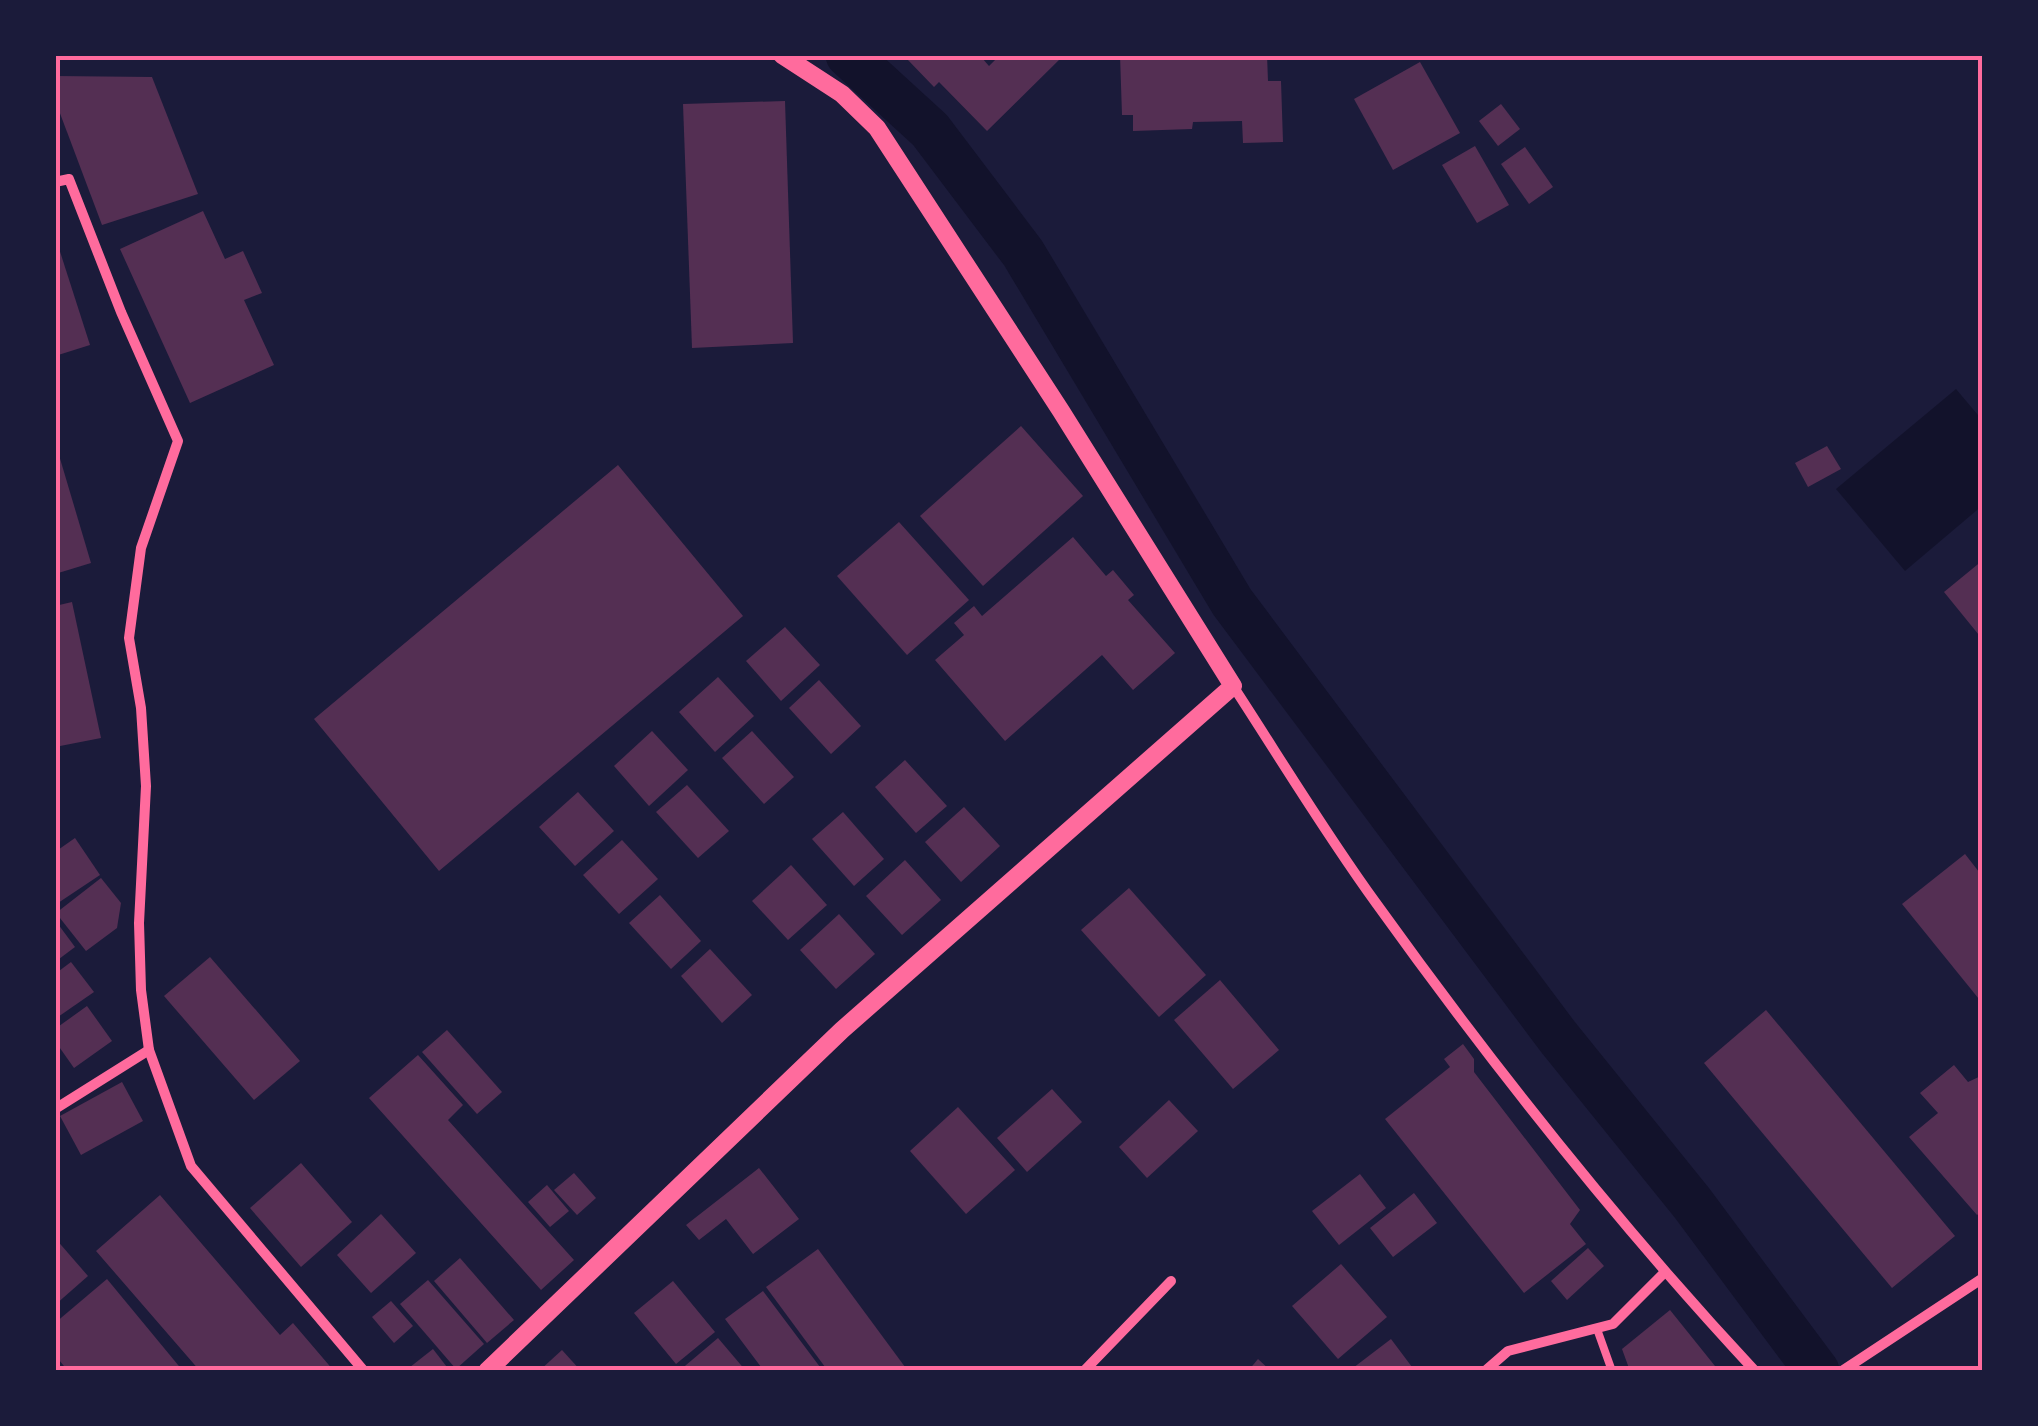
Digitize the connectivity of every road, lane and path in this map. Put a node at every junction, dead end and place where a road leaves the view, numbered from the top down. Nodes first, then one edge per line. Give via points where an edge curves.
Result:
1 (782, 55) edge
2 (55, 182) edge
3 (1233, 686) junction
4 (150, 1050) junction
5 (55, 1108) edge
6 (1664, 1273) junction
7 (1983, 1278) edge
8 (1170, 1280) dead end
9 (1597, 1329) junction
10 (364, 1371) edge
11 (487, 1371) edge
12 (1084, 1371) edge
13 (1484, 1371) edge
14 (1612, 1371) edge
15 (1755, 1371) edge
16 (1842, 1371) edge

1 - 3 street via 842,94 877,128
2 - 4 street via 69,179 178,441 141,548 129,638 146,786 139,923
3 - 6 street via 1374,901
3 - 11 street via 842,1030
4 - 5 street
4 - 10 street via 191,1166
6 - 9 street via 1614,1324
6 - 15 street
7 - 16 street
8 - 12 street
9 - 13 street via 1508,1351
9 - 14 lane

